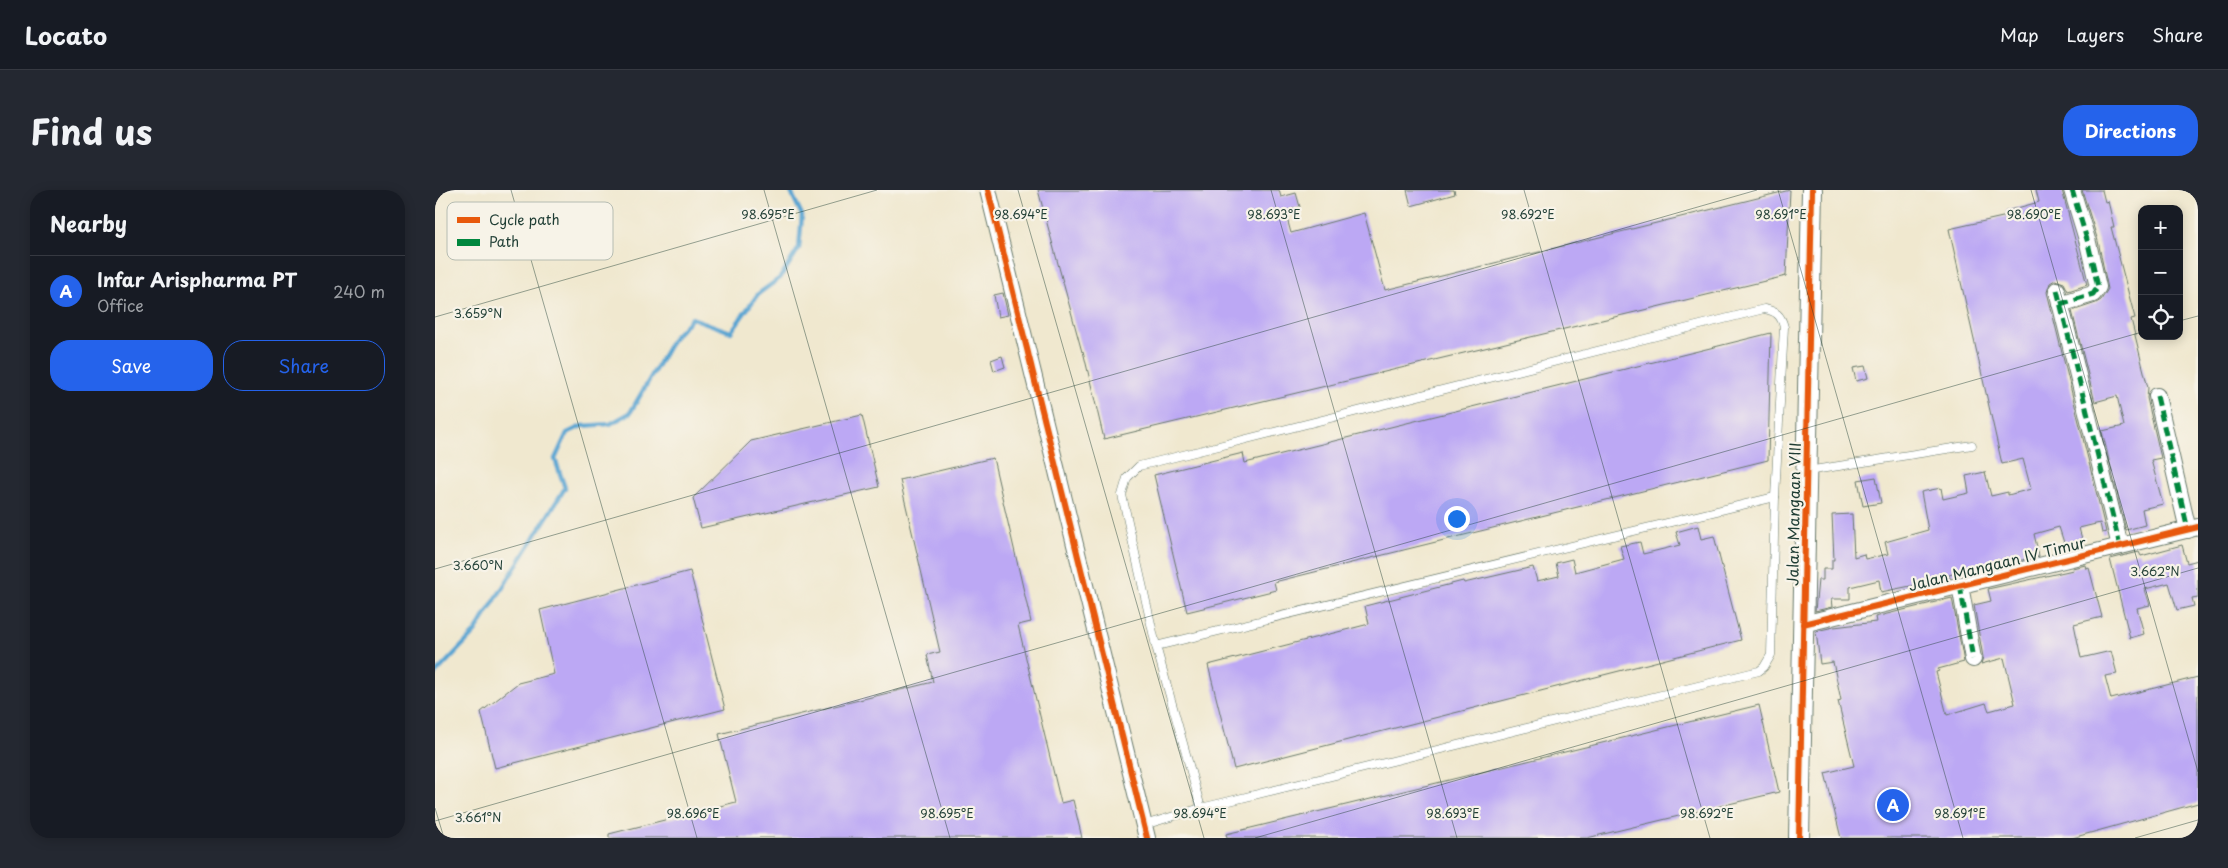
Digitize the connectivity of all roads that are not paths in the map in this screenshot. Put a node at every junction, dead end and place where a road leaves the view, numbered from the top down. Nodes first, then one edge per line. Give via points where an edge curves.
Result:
1 (988, 190) edge
2 (1812, 190) edge
3 (2072, 190) edge
4 (2157, 396) dead end
5 (1972, 445) dead end
6 (1807, 471) junction
7 (1775, 497) junction
8 (2193, 528) edge
9 (2120, 546) junction
10 (1960, 585) junction
11 (1803, 624) junction
12 (1157, 646) junction
13 (1973, 659) dead end
14 (1201, 808) junction
15 (1145, 831) edge
16 (1799, 838) edge

1 - 15 street
2 - 6 street, Jalan Mangaan VIII
3 - 9 street via 2098,288 2093,294 2059,297
4 - 8 street
5 - 6 lane
6 - 11 street, Jalan Mangaan VIII
7 - 12 lane
7 - 12 lane via 1784,327 1779,314 1764,309 1139,466 1127,478 1122,495
7 - 14 lane via 1771,655 1759,671
8 - 9 street, Jalan Mangaan IV Timur
9 - 10 street, Jalan Mangaan IV Timur
10 - 11 street, Jalan Mangaan IV Timur
10 - 13 street
11 - 16 street, Jalan Mangaan VIII
12 - 14 lane
14 - 15 lane

